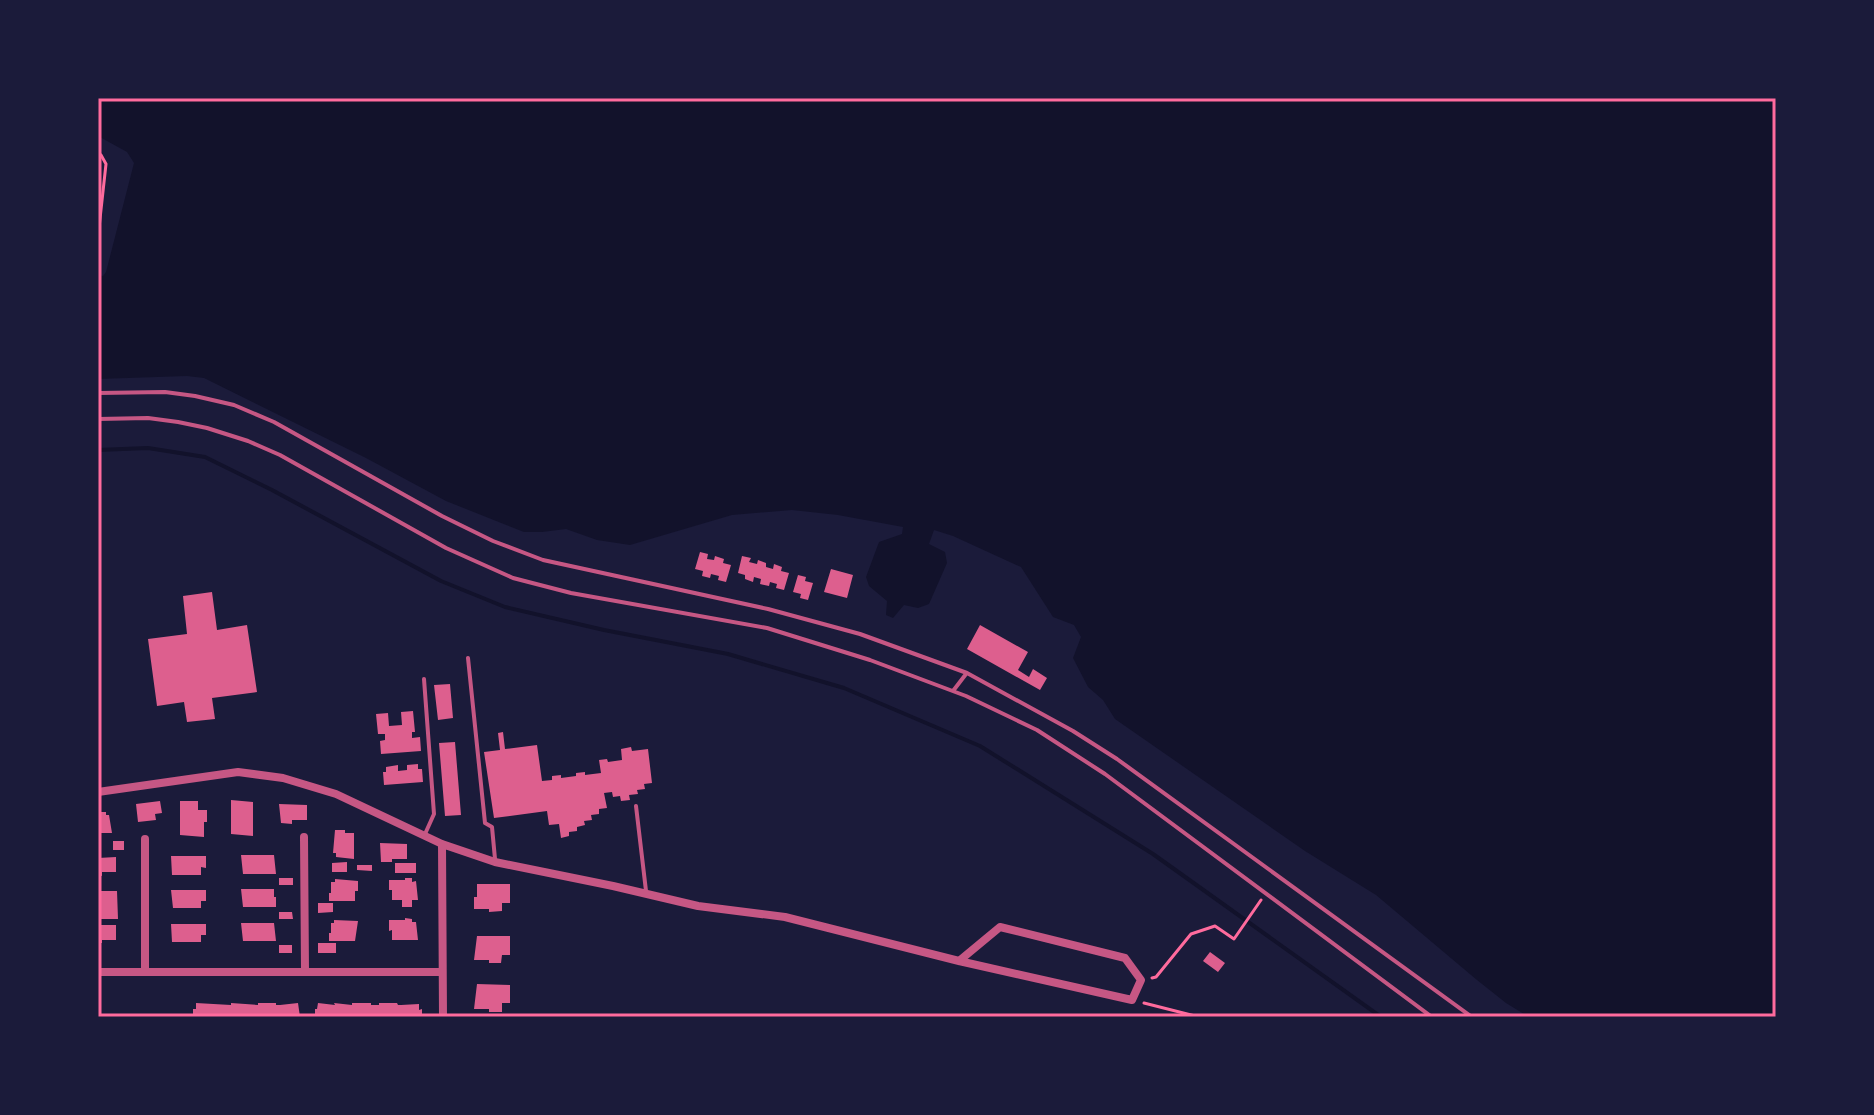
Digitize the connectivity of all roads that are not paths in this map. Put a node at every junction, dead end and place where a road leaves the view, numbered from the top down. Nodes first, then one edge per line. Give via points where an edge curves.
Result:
1 (98, 393) edge
2 (98, 419) edge
3 (468, 658) dead end
4 (967, 673) junction
5 (424, 679) dead end
6 (953, 691) junction
7 (98, 792) edge
8 (636, 806) dead end
9 (424, 836) junction
10 (304, 837) dead end
11 (145, 839) dead end
12 (442, 844) junction
13 (495, 862) junction
14 (646, 894) junction
15 (959, 961) junction
16 (98, 972) edge
17 (145, 972) junction
18 (305, 972) junction
19 (442, 972) junction
20 (443, 1017) edge
21 (1432, 1017) edge
22 (1472, 1017) edge

1 - 4 lane via 165,392 234,405 442,516 543,560 768,609 860,634
2 - 6 lane via 178,422 248,441 446,548 513,578 767,628
3 - 13 lane via 485,823 492,827
4 - 6 lane
4 - 22 lane via 1117,759
5 - 9 lane via 434,814
6 - 21 lane via 1037,730 1105,774
7 - 9 street via 238,772 283,778 336,794
8 - 14 lane
9 - 12 street
10 - 18 street
11 - 17 street
12 - 13 street
12 - 19 street
13 - 14 street
14 - 15 street via 785,917
15 - 15 street via 1132,1000 1141,980 1125,958 1000,927
16 - 17 street
17 - 18 street
18 - 19 street
19 - 20 street

